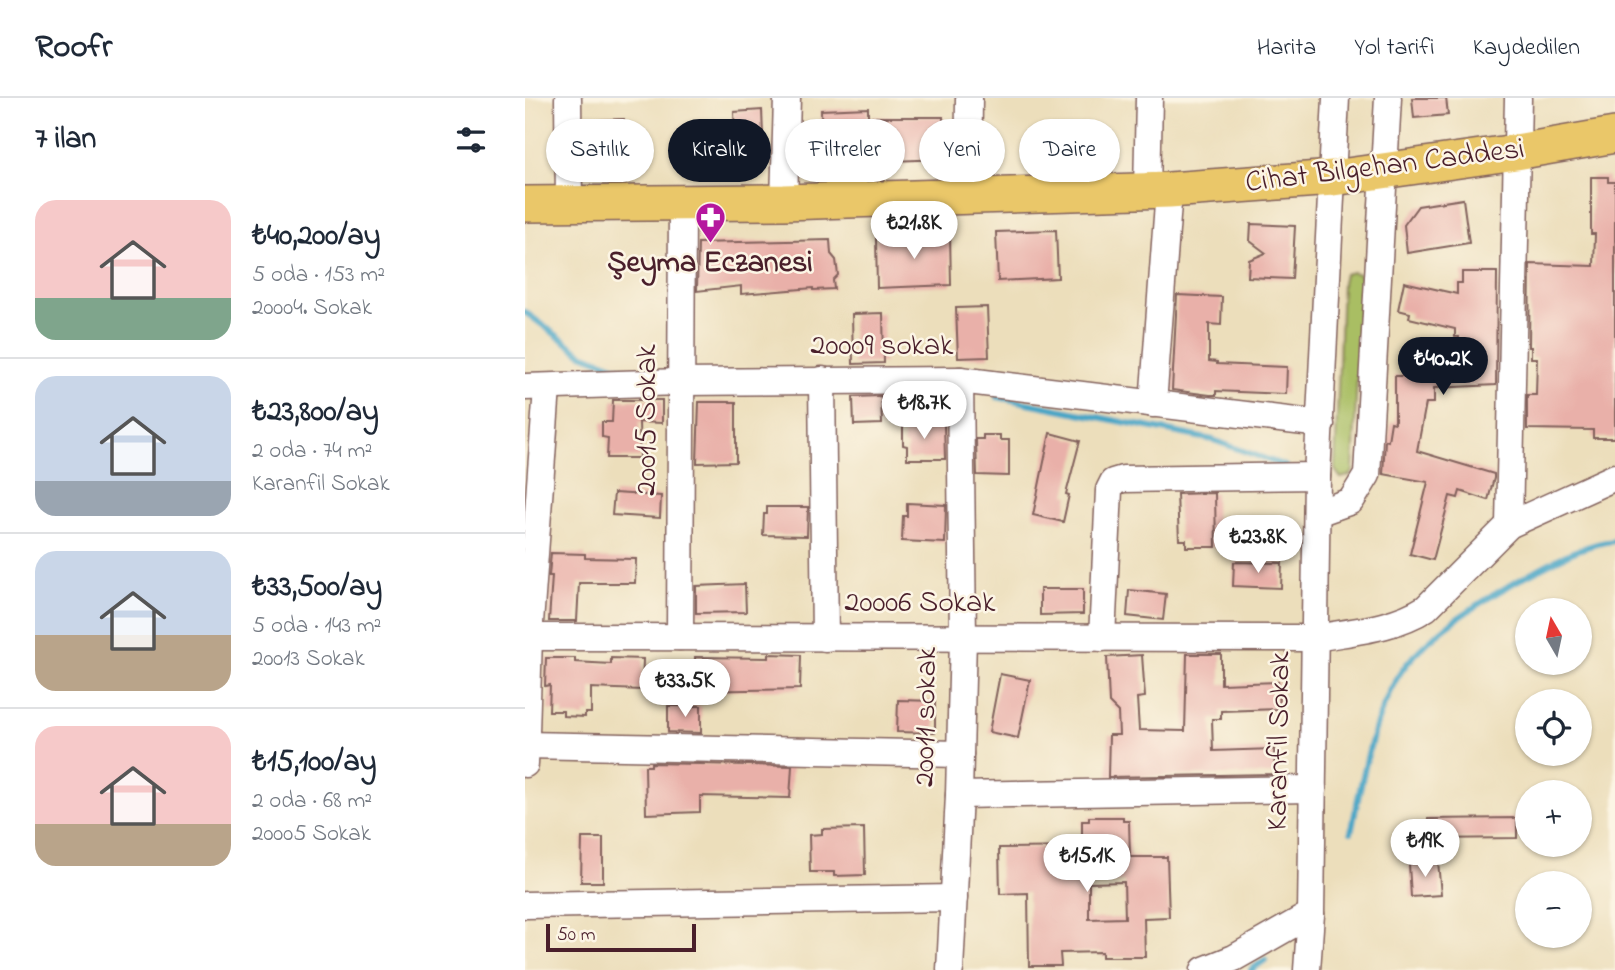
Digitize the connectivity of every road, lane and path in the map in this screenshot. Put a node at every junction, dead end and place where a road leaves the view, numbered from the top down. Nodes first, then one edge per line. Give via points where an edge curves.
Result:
1 (568, 98) edge
2 (787, 98) edge
3 (969, 98) edge
4 (1149, 98) edge
5 (1336, 98) edge
6 (1388, 98) edge
7 (1518, 98) edge
8 (1615, 135) edge
9 (1516, 152) junction
10 (1383, 171) junction
11 (1333, 178) junction
12 (1158, 190) junction
13 (968, 196) junction
14 (682, 202) junction
15 (784, 202) junction
16 (525, 204) edge
17 (569, 204) junction
18 (681, 382) junction
19 (536, 388) edge
20 (822, 388) junction
21 (960, 388) junction
22 (1153, 404) junction
23 (1321, 424) junction
24 (1317, 476) junction
25 (1615, 477) edge
26 (1317, 513) junction
27 (1509, 525) junction
28 (527, 637) edge
29 (680, 637) junction
30 (825, 638) junction
31 (963, 638) junction
32 (1103, 638) junction
33 (1315, 639) junction
34 (526, 745) edge
35 (960, 754) junction
36 (525, 764) edge
37 (1313, 789) junction
38 (959, 795) junction
39 (954, 898) junction
40 (525, 905) edge
41 (1311, 914) junction
42 (950, 970) edge
43 (1204, 970) edge
44 (1307, 970) edge

1 - 17 street
2 - 15 street
3 - 13 street
4 - 12 street
5 - 11 street, Karanfil Sokak
6 - 10 street
7 - 9 street
8 - 9 main road, Cihat Bilgehan Caddesi
9 - 10 main road, Cihat Bilgehan Caddesi
9 - 27 street
10 - 11 main road, Cihat Bilgehan Caddesi
10 - 26 street via 1367,475 1351,501
11 - 12 main road, Cihat Bilgehan Caddesi
11 - 23 street, Karanfil Sokak
12 - 13 main road, Cihat Bilgehan Caddesi
12 - 22 street
13 - 15 main road, Cihat Bilgehan Caddesi
14 - 15 main road, Cihat Bilgehan Caddesi
14 - 17 main road, Cihat Bilgehan Caddesi
14 - 18 street, 20015 Sokak
16 - 17 main road, Cihat Bilgehan Caddesi
18 - 19 street, 20009 sokak
18 - 20 street, 20009 sokak
18 - 29 street, 20015 Sokak
19 - 28 street
20 - 21 street, 20009 sokak
20 - 30 street
21 - 22 street, 20009 sokak
21 - 31 street, 20011 sokak
22 - 23 street, 20009 sokak
23 - 24 street, Karanfil Sokak
24 - 26 street, Karanfil Sokak
24 - 32 street via 1113,482
25 - 27 street
26 - 33 street, Karanfil Sokak
27 - 33 street, 20006 Sokak via 1426,608 1410,618
28 - 29 street, 20006 Sokak
28 - 34 street
29 - 30 street, 20006 Sokak
30 - 31 street, 20006 Sokak
31 - 32 street, 20006 Sokak
31 - 35 street, 20011 sokak
32 - 33 street, 20006 Sokak
33 - 37 street, Karanfil Sokak
34 - 35 street
34 - 36 street
35 - 38 street, 20011 sokak
37 - 38 street
37 - 41 street, Karanfil Sokak
38 - 39 street, 20011 sokak
39 - 40 street
39 - 42 street, 20011 sokak
41 - 43 street
41 - 44 street, Karanfil Sokak

